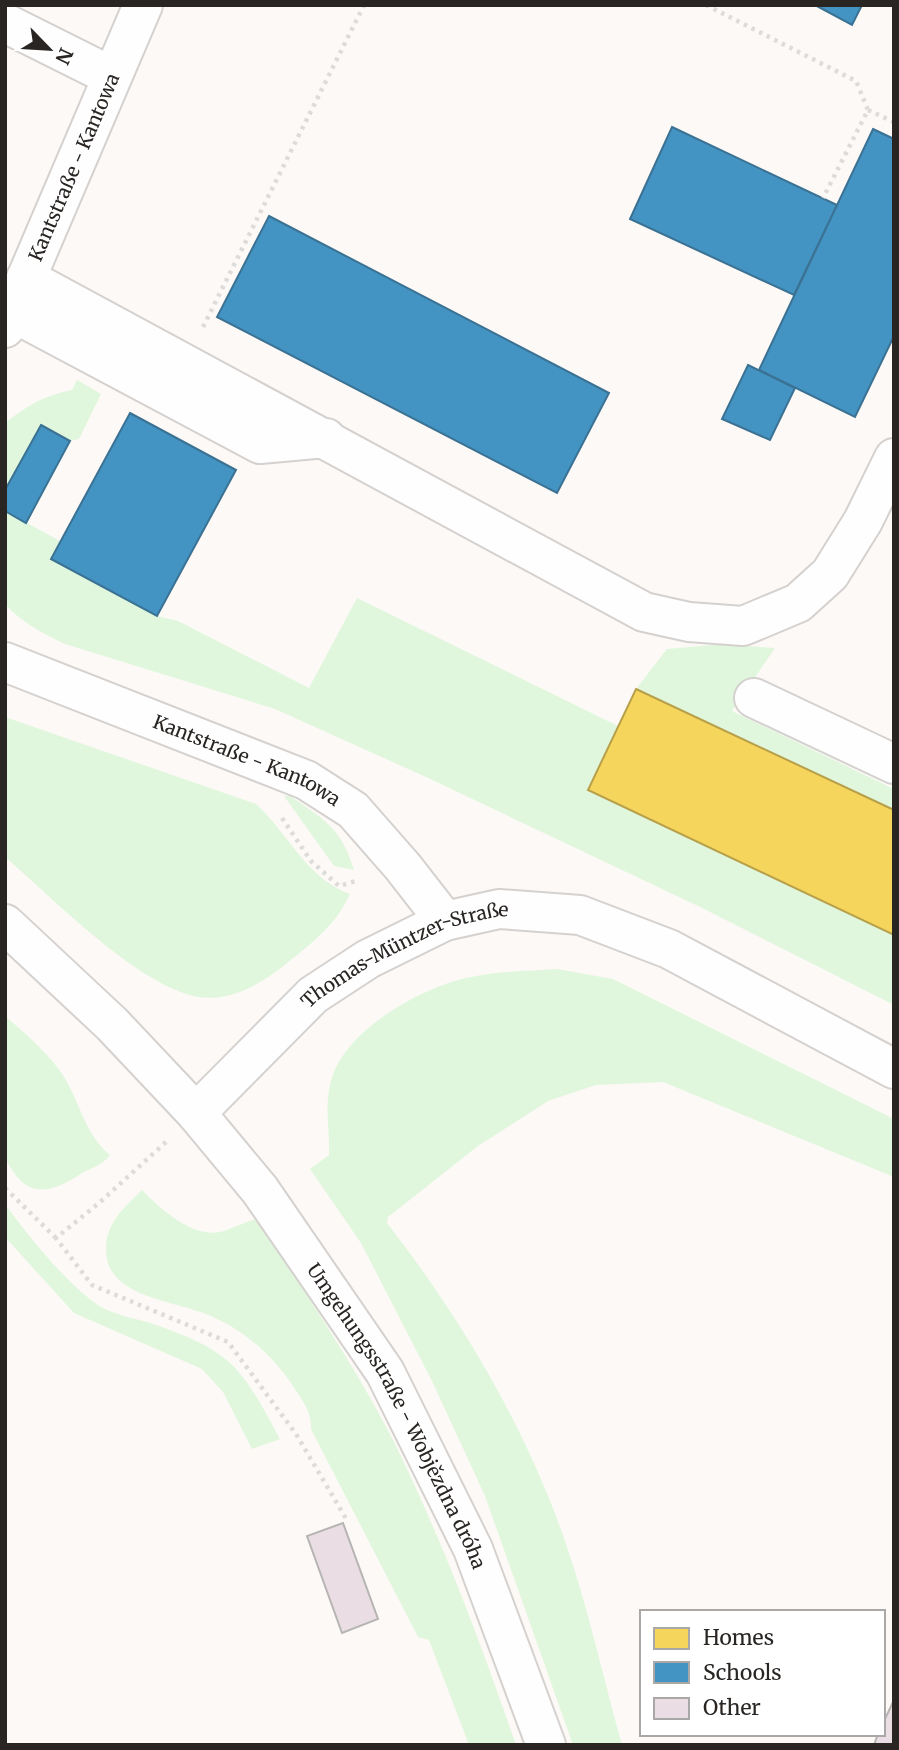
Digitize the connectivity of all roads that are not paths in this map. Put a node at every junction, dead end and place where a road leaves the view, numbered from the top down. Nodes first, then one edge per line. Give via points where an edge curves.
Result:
1 (143, 5) edge
2 (5, 23) edge
3 (111, 76) junction
4 (15, 306) edge
5 (326, 438) junction
6 (894, 458) edge
7 (5, 662) edge
8 (754, 698) dead end
9 (894, 765) edge
10 (445, 920) junction
11 (5, 925) edge
12 (894, 1069) edge
13 (197, 1113) junction
14 (546, 1745) edge

1 - 3 street, Kantstraße - Kantowa
2 - 3 street
3 - 4 street, Kantstraße - Kantowa
4 - 5 street via 185,362
4 - 5 street via 260,444
5 - 6 street via 644,612 689,622 743,626 798,603 830,574 863,522
7 - 10 street, Kantstraße - Kantowa via 306,780 353,810
8 - 9 street
10 - 12 street, Thomas-Müntzer-Straße via 499,909 580,915 669,949
10 - 13 street, Thomas-Müntzer-Straße via 368,958 313,995
11 - 13 street via 112,1024
13 - 14 street, Umgehungsstraße - Wobjězdna dróha via 260,1191 385,1372 473,1549

